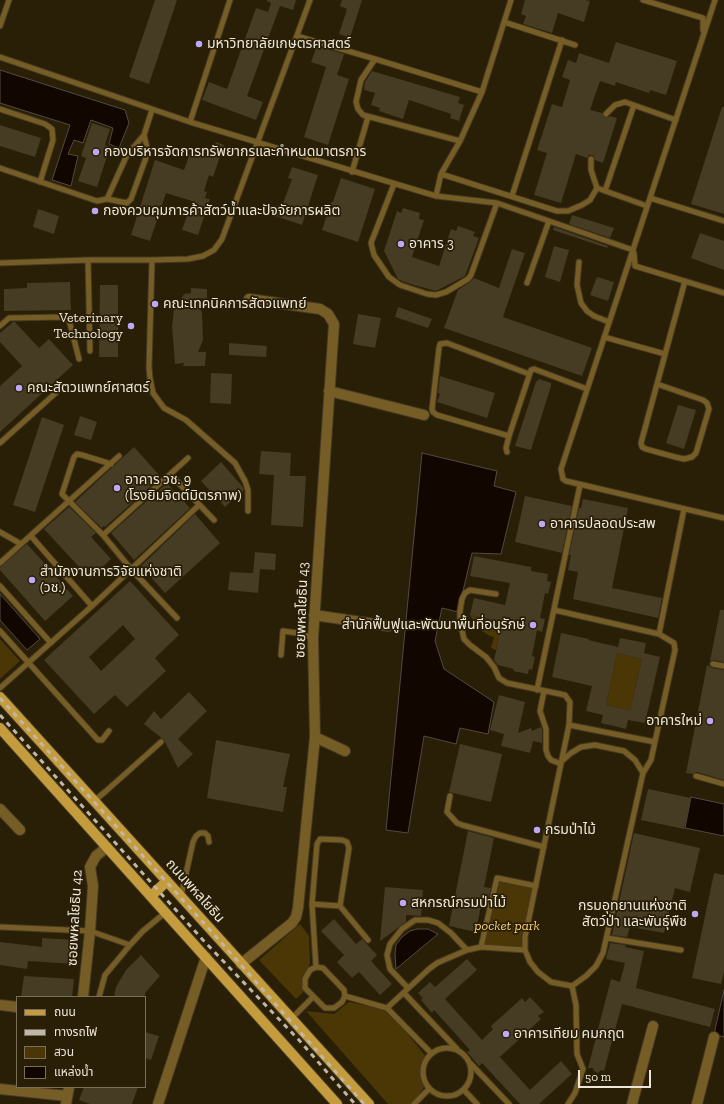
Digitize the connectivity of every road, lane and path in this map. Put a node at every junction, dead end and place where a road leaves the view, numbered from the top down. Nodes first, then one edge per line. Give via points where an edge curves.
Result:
1 (9, 0) edge
2 (230, 0) edge
3 (310, 0) edge
4 (511, 0) edge
5 (643, 0) edge
6 (715, 0) edge
7 (3, 9) edge
8 (504, 22) junction
9 (0, 26) edge
10 (704, 33) junction
11 (297, 36) junction
12 (562, 40) junction
13 (575, 45) dead end
14 (0, 57) edge
15 (376, 59) junction
16 (482, 92) junction
17 (634, 105) junction
18 (0, 109) edge
19 (152, 110) junction
20 (606, 114) dead end
21 (368, 117) junction
22 (676, 120) junction
23 (190, 122) junction
24 (144, 135) junction
25 (460, 141) junction
26 (258, 142) junction
27 (590, 159) dead end
28 (0, 168) edge
29 (352, 172) junction
30 (441, 174) junction
31 (40, 182) junction
32 (394, 184) junction
33 (597, 188) junction
34 (605, 191) junction
35 (436, 196) junction
36 (512, 196) junction
37 (650, 198) junction
38 (107, 199) junction
39 (497, 203) junction
40 (647, 206) junction
41 (549, 221) junction
42 (724, 221) edge
43 (634, 250) junction
44 (88, 260) junction
45 (152, 260) junction
46 (579, 262) dead end
47 (0, 263) edge
48 (686, 281) junction
49 (527, 283) dead end
50 (724, 293) edge
51 (249, 299) dead end
52 (609, 322) junction
53 (0, 326) edge
54 (604, 337) junction
55 (90, 351) dead end
56 (665, 354) junction
57 (79, 359) dead end
58 (529, 374) junction
59 (657, 384) junction
60 (587, 389) junction
61 (59, 390) dead end
62 (329, 391) junction
63 (424, 415) dead end
64 (509, 436) junction
65 (0, 443) edge
66 (507, 452) dead end
67 (119, 456) dead end
68 (188, 458) dead end
69 (111, 464) junction
70 (171, 474) junction
71 (580, 485) junction
72 (68, 502) junction
73 (199, 505) junction
74 (684, 509) junction
75 (248, 511) dead end
76 (724, 518) edge
77 (214, 520) dead end
78 (0, 532) edge
79 (103, 535) junction
80 (31, 536) junction
81 (21, 544) junction
82 (0, 562) edge
83 (132, 569) junction
84 (0, 586) edge
85 (496, 594) dead end
86 (92, 606) junction
87 (554, 610) junction
88 (314, 616) junction
89 (177, 618) dead end
90 (388, 626) dead end
91 (0, 631) edge
92 (660, 634) junction
93 (313, 638) junction
94 (51, 643) junction
95 (281, 655) dead end
96 (28, 663) junction
97 (713, 664) dead end
98 (724, 666) edge
99 (0, 688) edge
100 (537, 690) junction
101 (544, 691) junction
102 (0, 697) edge
103 (569, 725) junction
104 (109, 731) dead end
105 (2, 733) edge
106 (316, 737) junction
107 (161, 742) dead end
108 (655, 742) junction
109 (345, 751) dead end
110 (561, 763) junction
111 (643, 773) junction
112 (696, 776) dead end
113 (724, 784) edge
114 (450, 796) dead end
115 (94, 801) junction
116 (0, 809) edge
117 (20, 830) dead end
118 (209, 842) dead end
119 (107, 847) junction
120 (544, 847) junction
121 (167, 881) junction
122 (536, 886) junction
123 (152, 896) junction
124 (180, 897) junction
125 (312, 904) junction
126 (340, 906) junction
127 (166, 912) junction
128 (0, 927) edge
129 (90, 931) junction
130 (607, 938) junction
131 (368, 940) dead end
132 (130, 944) junction
133 (481, 947) junction
134 (467, 950) junction
135 (525, 950) junction
136 (681, 950) dead end
137 (206, 957) junction
138 (241, 964) junction
139 (316, 967) junction
140 (572, 986) junction
141 (406, 990) junction
142 (83, 996) edge
143 (99, 996) edge
144 (345, 996) junction
145 (313, 997) junction
146 (0, 1005) edge
147 (16, 1007) edge
148 (387, 1008) junction
149 (291, 1019) junction
150 (653, 1026) dead end
151 (714, 1037) dead end
152 (457, 1050) junction
153 (431, 1053) junction
154 (469, 1062) junction
155 (0, 1089) edge
156 (429, 1089) junction
157 (464, 1090) junction
158 (67, 1096) edge
159 (158, 1104) edge
160 (337, 1104) edge
161 (369, 1104) edge
162 (414, 1104) edge
163 (477, 1104) edge
164 (509, 1104) edge
165 (568, 1104) edge
166 (632, 1104) edge
167 (697, 1104) edge

1 - 7 lane
2 - 23 lane
3 - 11 lane
4 - 8 lane
5 - 10 lane via 703,18
6 - 10 lane
7 - 9 lane
8 - 12 lane
8 - 16 lane
10 - 22 lane
11 - 15 lane
11 - 26 lane
12 - 13 lane
12 - 36 lane
14 - 19 lane
15 - 16 lane
15 - 21 lane via 361,80 356,102 360,112
16 - 25 lane
17 - 20 lane via 621,103
17 - 22 lane
17 - 34 lane
18 - 31 lane via 45,124 52,129 53,140
19 - 23 lane
19 - 24 lane
21 - 25 lane
21 - 29 lane
22 - 37 lane
23 - 26 lane
24 - 38 lane via 127,155
24 - 38 lane via 148,152 131,199 127,204
25 - 30 lane
26 - 29 lane
26 - 45 lane via 222,239 214,250 203,256 188,259
27 - 33 lane
28 - 31 lane
29 - 32 lane
30 - 35 lane
30 - 36 lane
31 - 38 lane via 97,201
32 - 35 lane
32 - 39 lane via 371,243 374,255 389,277 400,285 427,294 446,292 468,279
33 - 34 lane
33 - 36 lane via 590,200 568,211 557,211
34 - 40 lane
35 - 39 lane
37 - 40 lane
37 - 42 lane
39 - 41 lane
40 - 43 lane
41 - 43 lane
41 - 49 lane
43 - 48 lane via 635,266
43 - 52 lane
44 - 45 lane
44 - 47 lane
44 - 55 lane
45 - 75 lane via 149,368 153,393 164,408 186,420 235,463 248,490
46 - 52 lane via 577,285 581,303 586,311
48 - 50 lane
48 - 56 lane
51 - 62 street, ซอยพหลโยธิน 43 via 320,309 328,314 334,324
52 - 54 lane
53 - 57 lane via 9,318 63,317 68,320
54 - 56 lane
54 - 60 lane
56 - 59 lane
58 - 60 lane via 534,369
58 - 64 lane
58 - 64 lane via 447,343 440,344 438,348 432,408 434,412
59 - 59 lane via 707,403 709,409 696,454 692,457 684,459 642,447
60 - 71 lane via 561,469 563,479
61 - 65 lane
62 - 63 street
62 - 88 street, ซอยพหลโยธิน 43
64 - 66 lane
67 - 69 lane
68 - 70 lane
69 - 72 lane
69 - 72 lane via 77,454 62,494
70 - 73 lane
70 - 79 lane
71 - 74 lane
71 - 87 lane
72 - 79 lane
72 - 80 lane
73 - 77 lane
73 - 83 lane
74 - 76 lane
74 - 92 lane
78 - 81 lane
79 - 83 lane
80 - 81 lane
80 - 86 lane
81 - 82 lane
83 - 86 lane
83 - 89 lane
84 - 94 lane
85 - 100 lane via 470,590 465,593 460,612 464,639 486,657 500,678 507,683
86 - 94 lane
87 - 92 lane
87 - 100 lane
88 - 90 street
88 - 93 street, ซอยพหลโยธิน 43
91 - 96 lane
92 - 108 lane via 674,643 675,650
93 - 95 lane via 283,631
93 - 106 street, ซอยพหลโยธิน 43
94 - 96 lane
96 - 99 lane
96 - 104 lane via 98,740 102,740
97 - 98 lane
100 - 101 lane
101 - 103 lane via 568,697
101 - 110 lane via 540,711 546,729 546,750 551,760
102 - 115 main road, ถนนพหลโยธิน
103 - 108 lane
103 - 110 lane
105 - 119 main road
106 - 109 street
106 - 138 street, ซอยพหลโยธิน 43 via 296,917
107 - 115 lane
108 - 111 lane via 651,760
110 - 111 lane via 581,747 595,744 624,751 635,760
110 - 120 lane
111 - 130 lane
112 - 113 lane
114 - 120 lane via 447,812 457,823
115 - 121 main road, ถนนพหลโยธิน
116 - 117 street
118 - 124 lane via 205,833 196,836
119 - 123 main road
119 - 129 street, ซอยพหลโยธิน 42 via 96,856 90,868 93,886
120 - 122 lane
121 - 123 main road
121 - 124 main road, ถนนพหลโยธิน
122 - 133 lane via 497,878
122 - 135 lane via 525,937
123 - 127 main road
124 - 138 main road, ถนนพหลโยธิน
125 - 126 lane
125 - 126 lane via 317,844 324,838 342,840 347,842 349,848
125 - 139 lane
126 - 131 lane
127 - 132 lane
127 - 137 main road
128 - 129 lane
129 - 132 lane
129 - 142 street, ซอยพหลโยธิน 42
130 - 136 lane
130 - 140 lane via 596,966
132 - 143 lane via 105,974
133 - 134 lane
133 - 135 lane
134 - 141 lane via 438,963
134 - 141 lane via 438,923 415,920 402,929 390,944 387,956 390,969
135 - 140 lane via 530,962 542,976 551,982
137 - 159 street
137 - 160 main road
138 - 149 main road, ถนนพหลโยธิน
139 - 144 lane via 323,968 328,973 344,990
139 - 145 lane via 310,970 305,979 305,988
140 - 165 lane via 576,1005 577,1054 583,1069 575,1093
141 - 148 lane
141 - 152 lane
144 - 145 lane via 334,1008 325,1008
144 - 148 lane
145 - 149 lane
146 - 147 street
148 - 153 lane
149 - 161 main road, ถนนพหลโยธิน
150 - 166 street
151 - 167 street
152 - 153 lane via 441,1048
152 - 154 lane
153 - 156 lane via 422,1068 423,1080
154 - 157 lane via 471,1077
154 - 164 lane
155 - 158 street
156 - 157 lane via 440,1096 453,1096
156 - 162 lane
157 - 163 lane

